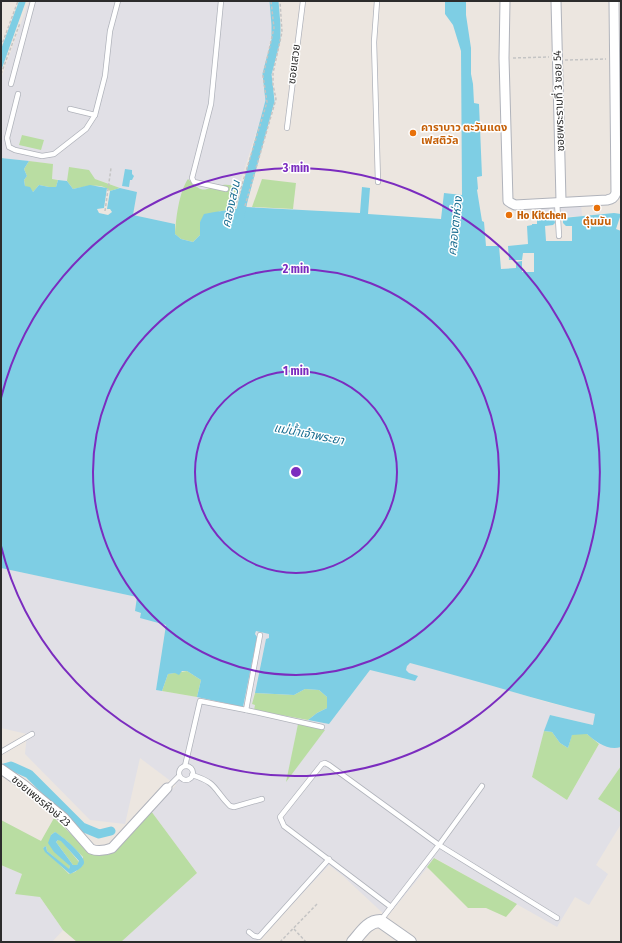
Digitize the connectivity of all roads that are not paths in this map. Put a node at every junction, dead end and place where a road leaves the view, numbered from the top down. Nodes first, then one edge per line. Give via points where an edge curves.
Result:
1 (33, 1) edge
2 (118, 1) edge
3 (221, 1) edge
4 (303, 1) edge
5 (376, 1) edge
6 (505, 1) edge
7 (556, 1) edge
8 (614, 1) edge
9 (11, 84) dead end
10 (18, 94) dead end
11 (70, 109) dead end
12 (95, 115) junction
13 (287, 128) dead end
14 (378, 182) dead end
15 (226, 189) dead end
16 (559, 201) junction
17 (559, 236) dead end
18 (260, 635) dead end
19 (246, 710) junction
20 (322, 727) dead end
21 (32, 734) dead end
22 (1, 752) edge
23 (185, 766) junction
24 (1, 769) edge
25 (192, 775) junction
26 (179, 776) junction
27 (482, 786) dead end
28 (167, 788) joint
29 (262, 799) dead end
30 (439, 845) junction
31 (329, 859) junction
32 (391, 907) junction
33 (557, 918) dead end
34 (380, 921) junction
35 (249, 932) dead end
36 (353, 942) edge
37 (410, 942) edge

1 - 9 lane
2 - 12 lane via 110,32 106,76
3 - 15 lane via 211,104 192,178 194,182
4 - 13 lane, ซอยเสวย
5 - 14 lane via 374,42
6 - 16 street via 508,201 515,205
7 - 16 street, ซอยพระรามที่ 3 ซอย 54
8 - 16 street via 616,193 607,200
10 - 12 lane via 7,138 9,147 14,150 42,156 54,154 86,129
11 - 12 lane
16 - 17 lane
18 - 19 lane
19 - 20 lane
19 - 23 lane via 200,701
21 - 22 lane
23 - 25 lane via 191,768
23 - 26 lane via 180,769
24 - 28 street, ซอยเพชรหึงษ์ 23 via 64,818 91,849 96,851 112,848
25 - 26 lane via 187,779
25 - 29 lane via 214,784 230,806
26 - 28 lane
27 - 30 lane
30 - 31 lane via 324,763 280,817 284,826
30 - 32 lane
30 - 33 lane
31 - 32 lane
31 - 35 lane via 259,937
32 - 34 lane
34 - 36 street via 370,923
34 - 37 street

